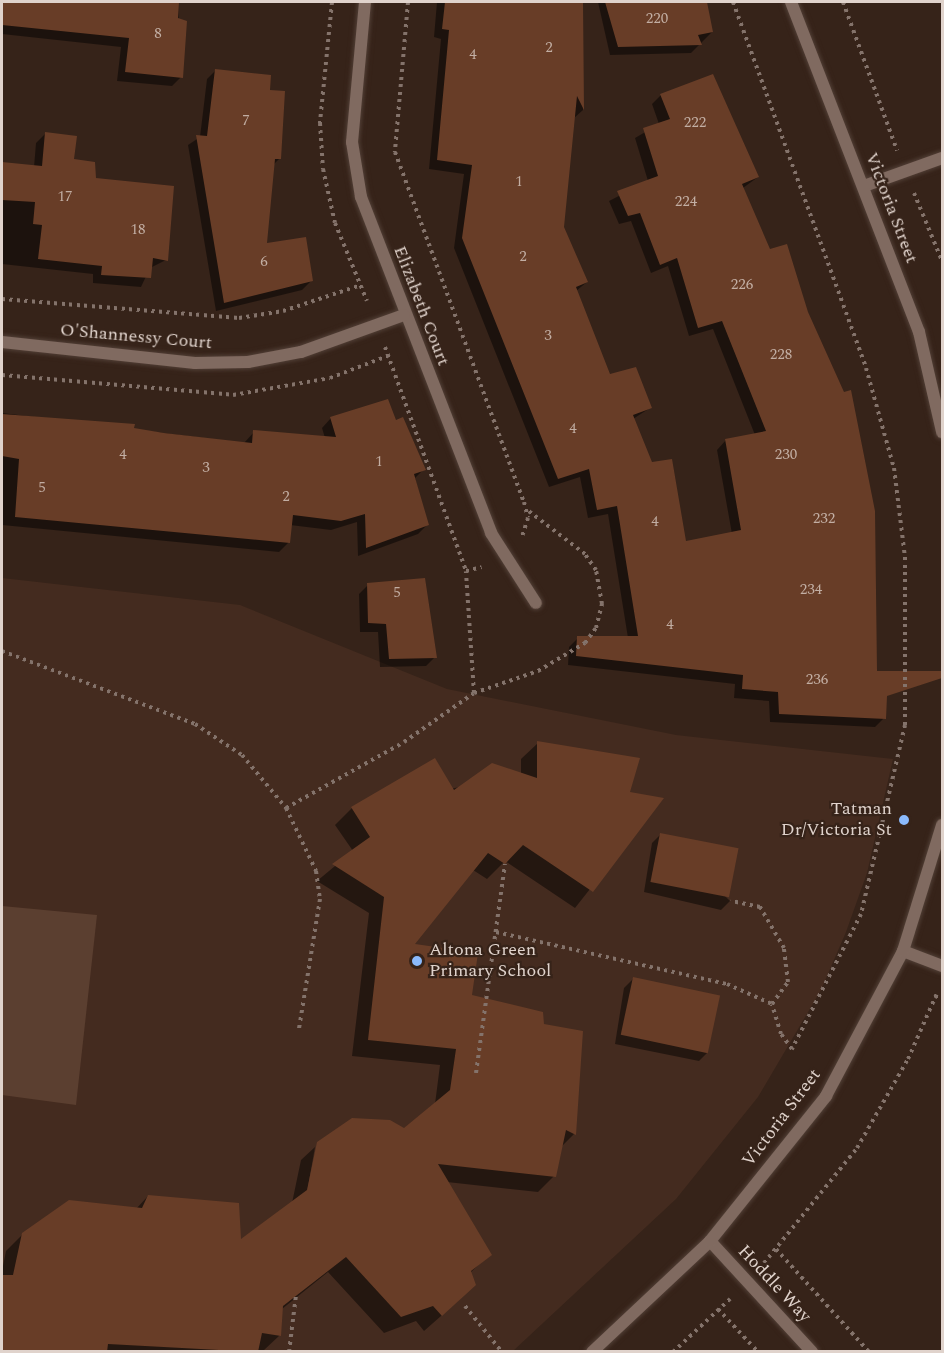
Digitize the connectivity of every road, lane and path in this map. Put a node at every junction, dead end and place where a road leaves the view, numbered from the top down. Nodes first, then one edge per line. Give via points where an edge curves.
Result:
1 (365, 2) edge
2 (408, 2) edge
3 (733, 2) edge
4 (792, 2) edge
5 (843, 2) edge
6 (942, 159) edge
7 (905, 172) junction
8 (864, 186) junction
9 (942, 261) edge
10 (361, 285) dead end
11 (2, 298) edge
12 (404, 315) junction
13 (2, 342) edge
14 (942, 432) edge
15 (509, 561) junction
16 (536, 603) dead end
17 (2, 651) edge
18 (286, 808) junction
19 (942, 825) edge
20 (505, 864) dead end
21 (731, 901) dead end
22 (496, 932) junction
23 (903, 951) junction
24 (942, 966) edge
25 (942, 980) edge
26 (936, 996) junction
27 (942, 999) edge
28 (772, 1004) junction
29 (299, 1029) dead end
30 (476, 1072) dead end
31 (710, 1241) junction
32 (776, 1249) junction
33 (747, 1283) junction
34 (296, 1295) dead end
35 (465, 1306) dead end
36 (718, 1309) junction
37 (289, 1352) edge
38 (502, 1352) edge
39 (591, 1352) edge
40 (673, 1352) edge
41 (758, 1352) edge
42 (812, 1352) edge
43 (869, 1352) edge

1 - 12 street, Elizabeth Court via 352,142 361,197
2 - 15 path via 395,152 524,502 526,529
3 - 28 path via 866,368 894,468 905,557 905,725 861,914 792,1049 781,1034
4 - 8 street, Victoria Street
5 - 7 path
6 - 7 street
7 - 8 street
7 - 9 path
8 - 14 street, Victoria Street via 919,332
10 - 11 path via 283,311 239,318
12 - 13 street, O'Shannessy Court via 301,352 248,362 195,363
12 - 15 street, Elizabeth Court via 491,533
15 - 16 street, Elizabeth Court
15 - 18 path via 466,571 474,693 404,742
17 - 18 path via 195,724 242,755
18 - 29 path via 316,871 320,899
19 - 23 street, Victoria Street
20 - 22 path
21 - 28 path via 760,908 784,948 788,982
22 - 28 path via 728,984
22 - 30 path
23 - 24 street
23 - 31 street, Victoria Street via 826,1096
25 - 26 path
26 - 27 path
26 - 32 path via 908,1059 857,1148
31 - 33 street, Hoddle Way
31 - 39 street, Victoria Street
32 - 33 path
32 - 43 path
33 - 36 path
33 - 42 street, Hoddle Way
34 - 37 path
35 - 38 path
36 - 40 path
36 - 41 path

